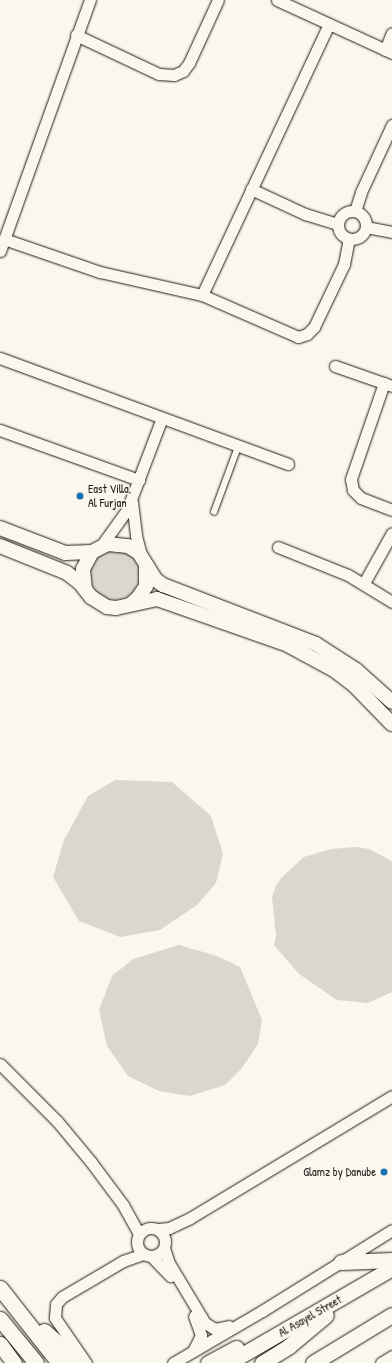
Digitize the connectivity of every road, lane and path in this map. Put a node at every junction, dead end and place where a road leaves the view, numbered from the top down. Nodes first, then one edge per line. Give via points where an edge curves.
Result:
1 (90, 0) edge
2 (218, 0) edge
3 (277, 0) edge
4 (329, 24) junction
5 (392, 33) edge
6 (76, 35) junction
7 (388, 51) edge
8 (392, 125) edge
9 (251, 189) junction
10 (355, 211) junction
11 (337, 224) junction
12 (366, 227) junction
13 (392, 232) edge
14 (4, 238) junction
15 (349, 239) junction
16 (0, 251) edge
17 (202, 295) junction
18 (0, 358) edge
19 (336, 366) dead end
20 (388, 384) edge
21 (162, 418) junction
22 (0, 430) edge
23 (238, 446) junction
24 (288, 464) dead end
25 (139, 480) junction
26 (132, 499) junction
27 (392, 510) edge
28 (214, 512) dead end
29 (0, 528) edge
30 (392, 533) edge
31 (0, 546) edge
32 (278, 547) dead end
33 (97, 549) junction
34 (144, 562) junction
35 (364, 584) junction
36 (85, 589) junction
37 (392, 602) edge
38 (125, 606) junction
39 (392, 702) edge
40 (392, 724) edge
41 (0, 1064) edge
42 (392, 1096) edge
43 (123, 1205) junction
44 (190, 1218) junction
45 (154, 1228) junction
46 (392, 1230) edge
47 (139, 1234) junction
48 (165, 1246) junction
49 (147, 1255) junction
50 (392, 1260) edge
51 (341, 1262) junction
52 (392, 1268) edge
53 (0, 1288) edge
54 (347, 1295) junction
55 (262, 1311) junction
56 (392, 1312) edge
57 (26, 1318) junction
58 (0, 1319) edge
59 (388, 1321) edge
60 (280, 1334) junction
61 (0, 1344) edge
62 (192, 1353) junction
63 (392, 1356) edge
64 (14, 1363) edge
65 (36, 1363) edge
66 (59, 1363) edge
67 (72, 1363) edge
68 (86, 1363) edge
69 (173, 1363) edge
70 (208, 1363) edge
71 (228, 1363) edge
72 (262, 1363) edge
73 (313, 1363) edge
74 (381, 1363) edge

1 - 6 street
2 - 6 street via 189,63 183,71 174,75 159,74
3 - 4 street
4 - 7 street
4 - 9 street
5 - 7 street
6 - 14 street
8 - 10 street
9 - 11 street via 305,214
9 - 17 street
10 - 11 street via 342,215
10 - 12 street via 365,219
11 - 15 street via 339,232
12 - 13 street
12 - 15 street via 360,237
14 - 16 street
14 - 17 street via 100,272
15 - 17 street via 347,255 314,327 303,336 293,337
18 - 21 street
19 - 20 street
20 - 27 street via 351,479 353,490 361,498
21 - 23 street
21 - 25 street
22 - 25 street
23 - 24 street
23 - 28 lane
25 - 26 street
26 - 33 street via 122,519
26 - 34 street via 136,536
29 - 33 street via 65,553
30 - 35 street
31 - 36 street via 60,569
32 - 35 street
33 - 34 street via 114,543 128,546
33 - 36 street via 83,569
34 - 38 street via 146,586 138,598
34 - 39 street via 156,580 173,590 316,644 356,670
35 - 37 street
36 - 38 street via 91,597 107,607
38 - 40 street via 157,599 288,645 350,682
41 - 43 street via 57,1121
42 - 44 street
43 - 45 street
43 - 47 street
44 - 45 street via 169,1228
44 - 48 street via 169,1236
45 - 47 street
45 - 48 street via 164,1235
46 - 51 street
47 - 49 street via 138,1247
48 - 49 street via 159,1254
48 - 55 street via 169,1263 210,1327 221,1329 252,1312
49 - 62 street via 166,1270 199,1324 201,1335
49 - 68 street via 124,1261 62,1297 56,1304 55,1318
50 - 51 main road
51 - 55 street
52 - 54 main road, Al Asayel Street
53 - 57 main road
54 - 60 main road, Al Asayel Street
54 - 72 main road via 302,1336
55 - 62 street
56 - 59 main road
57 - 66 main road
57 - 67 main road via 55,1340
58 - 65 main road
59 - 73 main road
60 - 70 main road via 247,1343
60 - 71 main road, Al Asayel Street
61 - 64 main road
62 - 69 street
63 - 74 street

